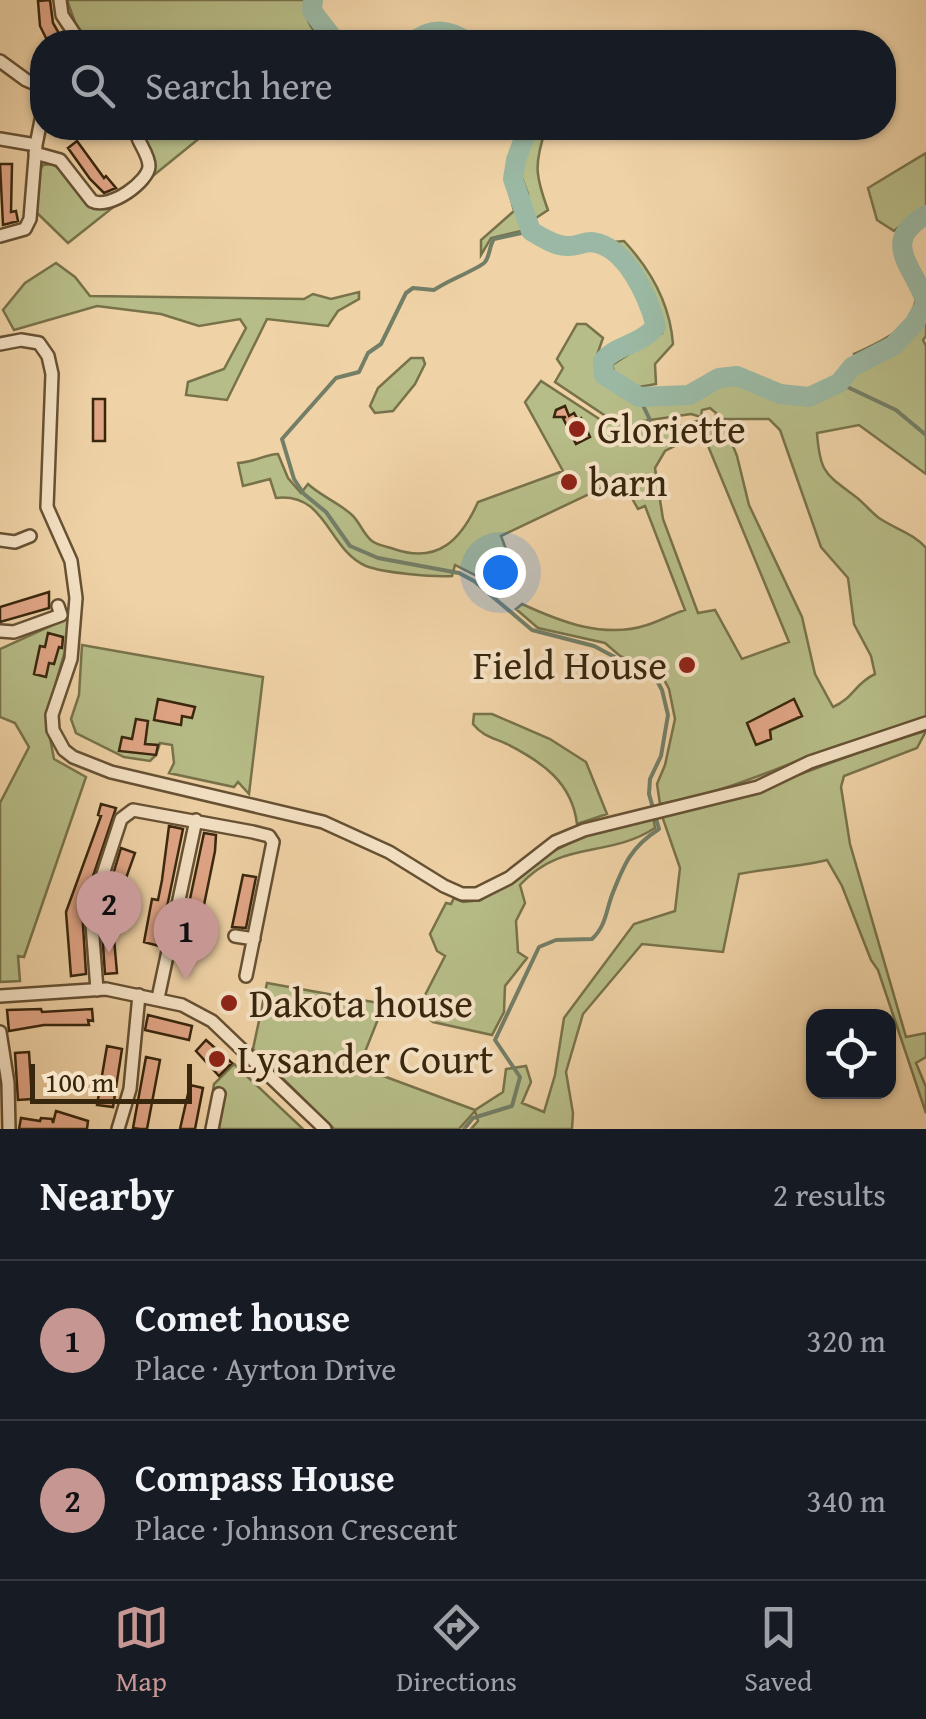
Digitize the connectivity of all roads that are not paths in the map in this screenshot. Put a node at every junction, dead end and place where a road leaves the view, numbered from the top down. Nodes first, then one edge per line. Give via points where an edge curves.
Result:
1 (60, 0) edge
2 (72, 30) edge
3 (0, 62) edge
4 (30, 82) edge
5 (0, 139) edge
6 (37, 140) edge
7 (139, 140) edge
8 (35, 149) junction
9 (0, 236) edge
10 (0, 344) edge
11 (30, 536) dead end
12 (0, 540) edge
13 (58, 606) dead end
14 (0, 631) edge
15 (926, 723) edge
16 (196, 820) junction
17 (236, 936) dead end
18 (254, 939) junction
19 (246, 976) dead end
20 (97, 990) junction
21 (139, 995) junction
22 (0, 996) edge
23 (158, 998) junction
24 (0, 1032) edge
25 (219, 1094) dead end
26 (9, 1129) edge
27 (118, 1129) edge
28 (212, 1129) edge
29 (325, 1129) edge

1 - 2 street
3 - 4 street
5 - 8 street
6 - 8 street
7 - 8 street via 146,174 100,205 60,160
8 - 9 street via 26,229
10 - 15 street via 39,343 52,365 47,508 71,561 76,598 71,659 53,730 64,750 111,772 324,822 462,894 477,894 570,836 758,787
11 - 12 street
13 - 14 street via 61,615
16 - 18 street via 273,842
16 - 20 street via 133,810 121,818 92,911
16 - 23 street
17 - 18 street
18 - 19 street
20 - 21 street
20 - 22 street
21 - 23 street
21 - 27 street via 130,1089
23 - 29 street via 212,1021
24 - 26 street
25 - 28 street

